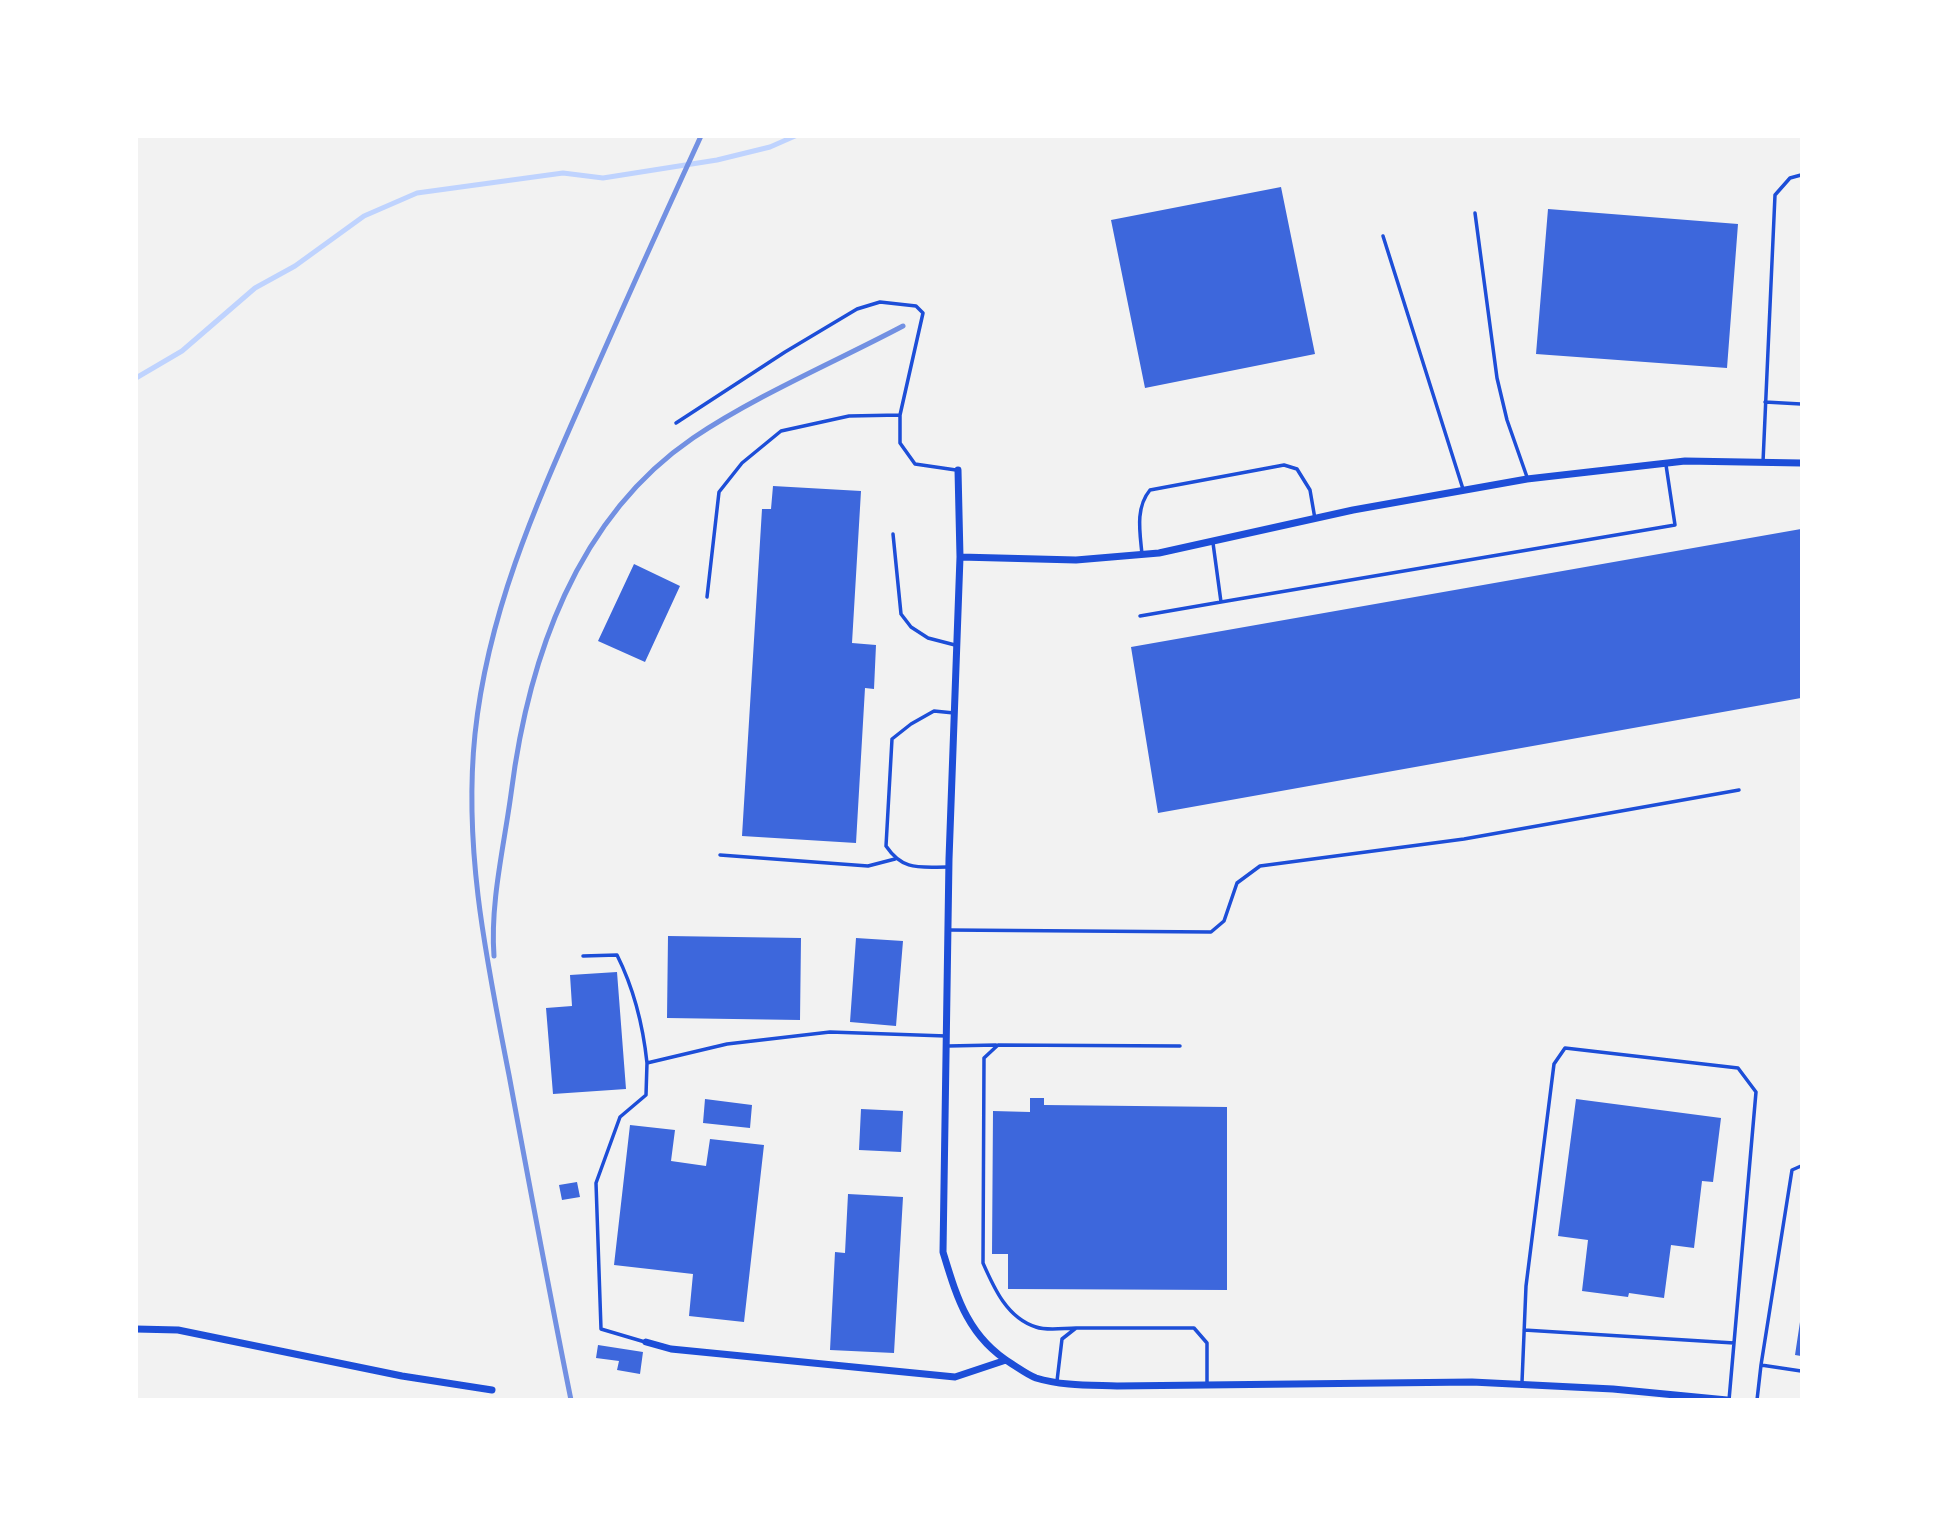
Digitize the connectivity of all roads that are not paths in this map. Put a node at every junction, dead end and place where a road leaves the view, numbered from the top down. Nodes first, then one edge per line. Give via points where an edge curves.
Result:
1 (1801, 175) edge
2 (1475, 213) dead end
3 (1383, 236) dead end
4 (1765, 402) junction
5 (1801, 404) edge
6 (900, 415) junction
7 (676, 423) dead end
8 (1763, 462) junction
9 (1666, 463) junction
10 (1801, 463) edge
11 (958, 470) joint
12 (1527, 479) junction
13 (1464, 491) junction
14 (1315, 519) junction
15 (894, 534) dead end
16 (1212, 541) junction
17 (1142, 554) junction
18 (960, 557) junction
19 (707, 597) dead end
20 (1221, 602) junction
21 (1140, 616) dead end
22 (957, 645) junction
23 (954, 713) junction
24 (1739, 790) dead end
25 (720, 855) dead end
26 (895, 859) junction
27 (949, 867) junction
28 (948, 930) junction
29 (583, 956) dead end
30 (946, 1036) junction
31 (998, 1045) junction
32 (946, 1046) junction
33 (1180, 1046) dead end
34 (647, 1063) junction
35 (1801, 1166) edge
36 (1076, 1328) junction
37 (136, 1329) edge
38 (1524, 1331) junction
39 (646, 1342) joint
40 (1734, 1343) junction
41 (1006, 1360) junction
42 (1761, 1365) junction
43 (1801, 1371) edge
44 (1057, 1382) junction
45 (1207, 1385) junction
46 (1522, 1385) junction
47 (492, 1390) dead end
48 (1728, 1399) edge
49 (1757, 1399) edge

1 - 4 lane via 1790,178 1775,195
2 - 12 lane via 1497,379
3 - 13 lane
4 - 5 lane
4 - 8 lane
6 - 7 lane via 923,313 916,306 880,302 829,325
6 - 11 lane via 900,443 915,464
6 - 19 lane via 849,416 781,431 742,463 719,492
8 - 9 street
8 - 10 street
9 - 12 street
9 - 20 lane via 1675,525
11 - 18 street
12 - 13 street
13 - 14 street
14 - 16 street
14 - 17 lane via 1310,490 1297,469 1283,465 1150,490 1143,499 1139,521
15 - 22 lane via 901,614 928,638
16 - 17 street
16 - 20 lane
17 - 18 street via 1076,561
18 - 22 street
20 - 21 lane
22 - 23 street
23 - 26 lane via 934,711 892,739 886,846
23 - 27 street
24 - 28 lane via 1464,839 1260,866 1237,883 1224,921 1211,932
25 - 26 lane via 868,866
26 - 27 lane via 914,867
27 - 28 street
28 - 30 street
29 - 34 lane via 617,955 637,1004
30 - 32 street
30 - 34 lane via 830,1032 727,1044
31 - 32 lane
31 - 33 lane
31 - 36 lane via 984,1058 983,1263 996,1293 1019,1319 1037,1328
32 - 41 street via 943,1252 958,1303 983,1342
34 - 39 lane via 646,1095 620,1117 596,1182 601,1329
35 - 42 lane via 1792,1170
36 - 44 lane via 1062,1339
36 - 45 lane via 1194,1328 1207,1343
37 - 47 street via 178,1330
38 - 40 lane
38 - 40 lane via 1554,1064 1565,1048 1738,1068 1756,1092
38 - 46 lane
39 - 41 street via 671,1349 955,1377
40 - 48 lane
41 - 44 street via 1034,1377
42 - 43 lane
42 - 49 lane
44 - 45 street
45 - 46 street
46 - 48 street

